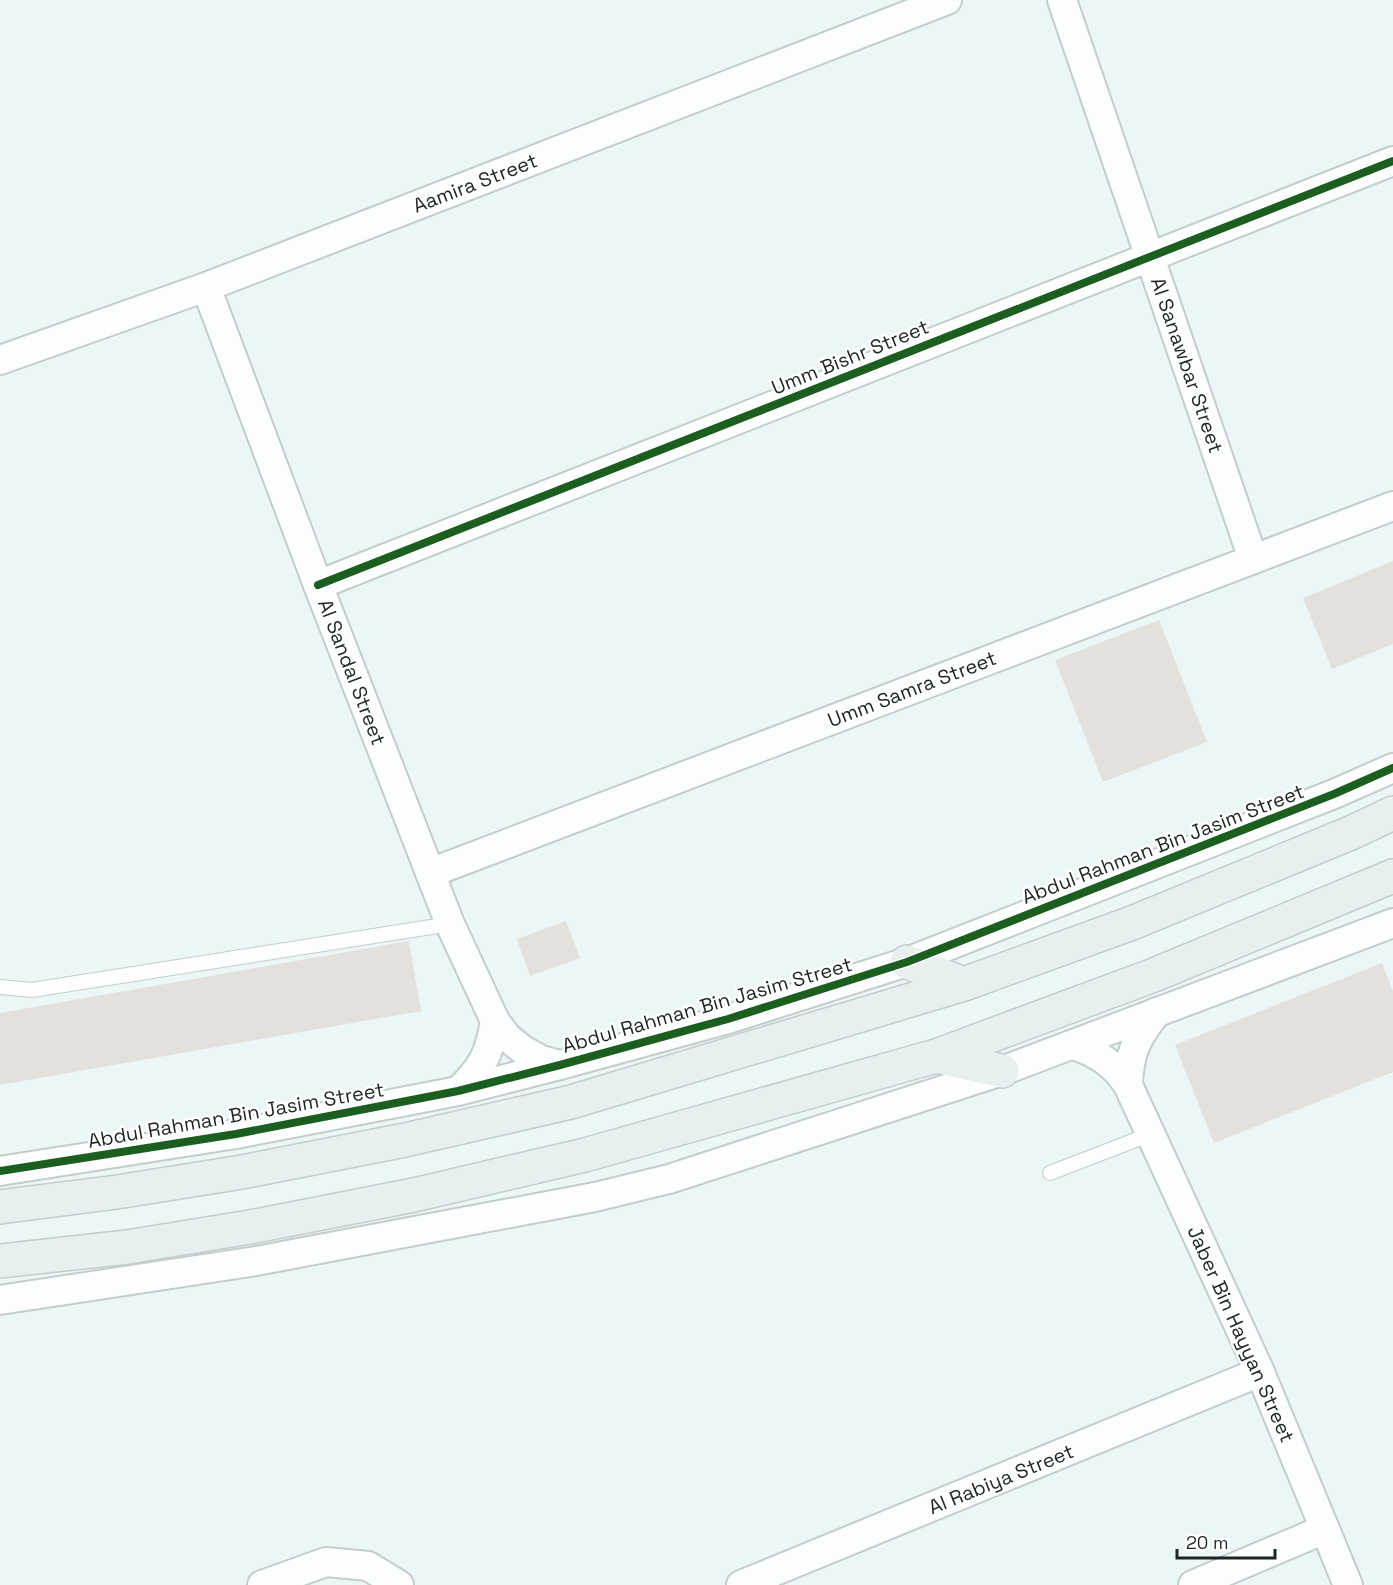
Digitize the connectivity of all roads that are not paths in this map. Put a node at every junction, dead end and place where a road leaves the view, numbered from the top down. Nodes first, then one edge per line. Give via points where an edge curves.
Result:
1 (947, 0) edge
2 (1062, 0) edge
3 (1393, 161) edge
4 (1150, 256) junction
5 (206, 287) junction
6 (0, 360) edge
7 (1393, 506) edge
8 (1253, 559) junction
9 (318, 585) junction
10 (1393, 768) edge
11 (1393, 813) edge
12 (430, 873) junction
13 (1393, 876) edge
14 (1393, 923) edge
15 (450, 924) junction
16 (907, 962) junction
17 (964, 984) junction
18 (0, 987) edge
19 (1158, 1012) junction
20 (495, 1021) junction
21 (1073, 1046) junction
22 (936, 1056) junction
23 (560, 1065) junction
24 (1002, 1071) junction
25 (1128, 1085) junction
26 (458, 1091) junction
27 (1151, 1134) junction
28 (0, 1172) edge
29 (1050, 1173) dead end
30 (0, 1207) edge
31 (0, 1261) edge
32 (0, 1300) edge
33 (1260, 1372) junction
34 (1325, 1529) junction
35 (262, 1585) edge
36 (399, 1585) edge
37 (741, 1585) edge
38 (1193, 1585) edge
39 (1348, 1585) edge

1 - 5 street, Aamira Street
2 - 4 street, Al Sanawbar Street
3 - 4 street, Umm Bishr Street
4 - 8 street, Al Sanawbar Street
4 - 9 street, Umm Bishr Street
5 - 6 street, Aamira Street
5 - 9 street, Al Sandal Street
7 - 8 street, Umm Samra Street
8 - 12 street, Umm Samra Street
9 - 12 street, Al Sandal Street
10 - 16 street, Abdul Rahman Bin Jasim Street
11 - 17 main road via 1132,923
12 - 15 street, Al Sandal Street
13 - 22 main road via 1154,975
14 - 19 street
15 - 18 lane via 32,990
15 - 20 street, Al Sandal Street
16 - 17 main road
16 - 23 street, Abdul Rahman Bin Jasim Street via 728,1019
17 - 30 main road via 571,1102 460,1128 242,1172
19 - 21 street
19 - 25 street via 1134,1045
20 - 23 street, Al Sandal Street via 523,1050
20 - 26 street via 485,1060
21 - 24 street
21 - 25 street, Jaber Bin Hayyan Street via 1105,1059
22 - 24 main road
22 - 31 main road via 585,1155 414,1195 127,1247
23 - 26 street, Abdul Rahman Bin Jasim Street
24 - 32 street via 669,1179 595,1197 256,1261
25 - 27 street, Jaber Bin Hayyan Street
26 - 28 street, Abdul Rahman Bin Jasim Street via 236,1134
27 - 29 lane
27 - 33 street, Jaber Bin Hayyan Street
33 - 34 street, Jaber Bin Hayyan Street
33 - 37 street, Al Rabiya Street
34 - 38 street
34 - 39 street, Jaber Bin Hayyan Street
35 - 36 street via 326,1562 368,1566

